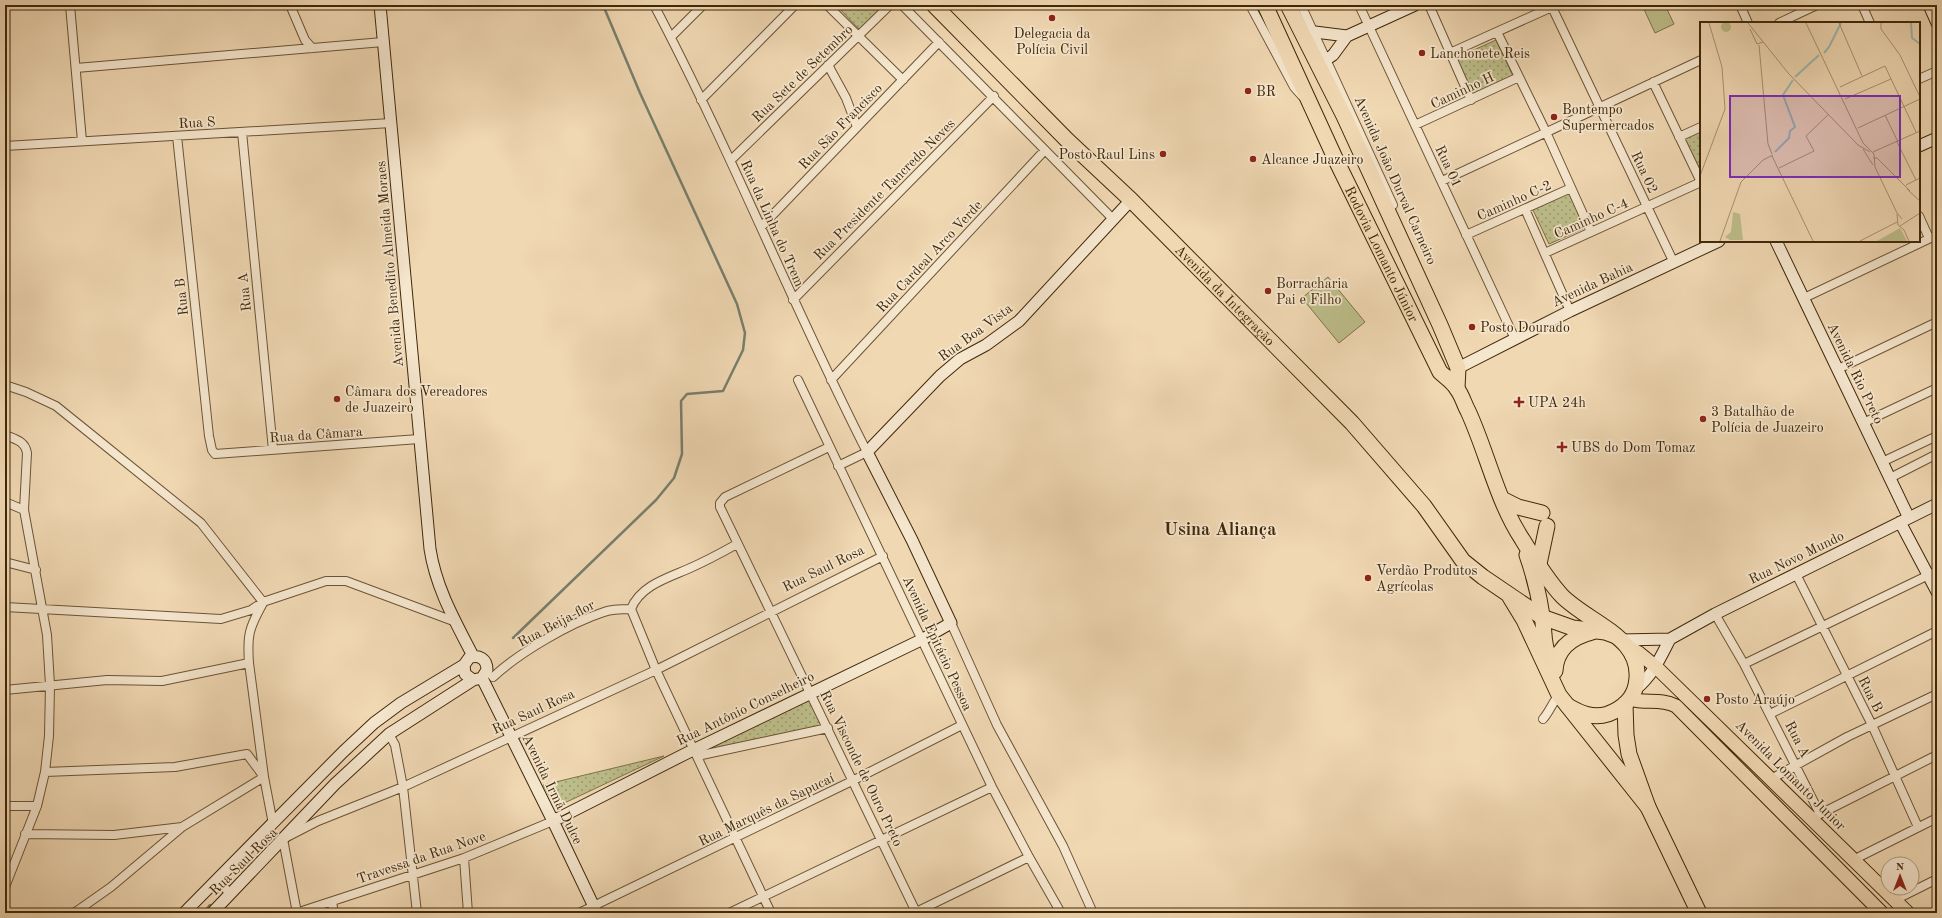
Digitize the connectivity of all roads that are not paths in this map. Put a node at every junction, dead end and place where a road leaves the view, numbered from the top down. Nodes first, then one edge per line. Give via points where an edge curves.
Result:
1 (70, 5) edge
2 (290, 5) edge
3 (380, 5) edge
4 (654, 5) edge
5 (703, 5) edge
6 (795, 5) edge
7 (827, 5) edge
8 (890, 5) edge
9 (902, 5) edge
10 (934, 5) edge
11 (1250, 5) edge
12 (1264, 5) edge
13 (1288, 5) edge
14 (1301, 5) edge
15 (1359, 5) edge
16 (1415, 5) edge
17 (1429, 5) edge
18 (1740, 5) edge
19 (1817, 5) edge
20 (1862, 5) edge
21 (1929, 5) edge
22 (1552, 6) edge
23 (1748, 22) edge
24 (1781, 22) edge
25 (1870, 22) edge
26 (1937, 23) edge
27 (1369, 26) junction
28 (1315, 32) junction
29 (1497, 32) junction
30 (859, 36) junction
31 (1347, 36) junction
32 (671, 37) junction
33 (383, 42) junction
34 (939, 42) junction
35 (312, 48) junction
36 (1450, 54) junction
37 (1327, 59) junction
38 (1700, 60) edge
39 (828, 65) junction
40 (76, 68) junction
41 (1937, 71) edge
42 (1519, 78) junction
43 (1920, 79) edge
44 (902, 80) junction
45 (1653, 82) junction
46 (994, 96) junction
47 (701, 100) junction
48 (1471, 100) junction
49 (1311, 106) junction
50 (1600, 107) junction
51 (391, 123) junction
52 (1415, 125) junction
53 (857, 127) junction
54 (1700, 127) edge
55 (242, 132) junction
56 (1546, 132) junction
57 (177, 136) junction
58 (1679, 137) junction
59 (1937, 138) edge
60 (82, 141) junction
61 (5, 146) edge
62 (1920, 146) edge
63 (1045, 150) junction
64 (731, 160) junction
65 (1700, 180) edge
66 (1442, 182) junction
67 (1700, 182) edge
68 (1571, 188) junction
69 (1130, 200) junction
70 (1648, 207) junction
71 (1525, 209) junction
72 (1920, 217) edge
73 (1113, 219) junction
74 (761, 227) junction
75 (1591, 232) junction
76 (1466, 235) junction
77 (1933, 236) edge
78 (1717, 242) edge
79 (1776, 242) edge
80 (1545, 253) junction
81 (1674, 263) junction
82 (1804, 298) junction
83 (793, 300) junction
84 (1570, 311) junction
85 (1937, 322) edge
86 (1515, 339) junction
87 (1458, 368) junction
88 (1838, 369) junction
89 (798, 380) dead end
90 (831, 380) junction
91 (5, 385) edge
92 (1457, 388) junction
93 (1937, 388) edge
94 (1863, 423) junction
95 (5, 435) edge
96 (1937, 436) edge
97 (419, 439) junction
98 (829, 447) junction
99 (273, 450) junction
100 (867, 452) junction
101 (215, 454) joint
102 (1937, 454) edge
103 (1882, 462) junction
104 (838, 466) junction
105 (1890, 478) junction
106 (1502, 499) junction
107 (5, 502) edge
108 (1937, 504) edge
109 (24, 510) junction
110 (1905, 520) junction
111 (1521, 538) junction
112 (737, 544) junction
113 (883, 556) junction
114 (5, 562) edge
115 (1539, 564) junction
116 (36, 570) junction
117 (1933, 573) edge
118 (1796, 574) junction
119 (1506, 591) junction
120 (1937, 592) edge
121 (263, 602) junction
122 (5, 607) edge
123 (41, 608) junction
124 (631, 609) junction
125 (770, 611) junction
126 (1715, 614) junction
127 (1542, 617) junction
128 (456, 622) junction
129 (951, 623) junction
130 (1824, 627) junction
131 (1937, 631) edge
132 (1593, 632) junction
133 (923, 639) junction
134 (1670, 639) junction
135 (1622, 642) junction
136 (473, 656) junction
137 (249, 663) junction
138 (1744, 664) junction
139 (464, 665) junction
140 (1555, 666) junction
141 (1656, 667) junction
142 (656, 670) junction
143 (1847, 675) junction
144 (493, 676) dead end
145 (477, 679) junction
146 (50, 685) junction
147 (5, 690) edge
148 (811, 693) junction
149 (1560, 694) junction
150 (1937, 694) edge
151 (1630, 697) junction
152 (1770, 714) junction
153 (1543, 719) dead end
154 (962, 725) junction
155 (1872, 725) junction
156 (828, 728) junction
157 (389, 734) junction
158 (511, 738) junction
159 (695, 753) junction
160 (1937, 755) edge
161 (1796, 764) junction
162 (45, 772) junction
163 (1895, 776) junction
164 (264, 778) junction
165 (1771, 779) junction
166 (852, 781) junction
167 (403, 787) junction
168 (992, 788) junction
169 (5, 806) edge
170 (37, 806) junction
171 (1648, 807) junction
172 (1816, 816) junction
173 (1937, 818) edge
174 (553, 821) junction
175 (274, 824) junction
176 (182, 827) junction
177 (1918, 827) junction
178 (25, 834) junction
179 (736, 838) junction
180 (882, 838) junction
181 (283, 839) junction
182 (1028, 857) junction
183 (464, 858) junction
184 (1853, 860) junction
185 (412, 874) junction
186 (1937, 879) edge
187 (216, 880) junction
188 (5, 887) edge
189 (230, 893) junction
190 (763, 896) junction
191 (1895, 900) junction
192 (332, 902) junction
193 (595, 909) edge
194 (915, 912) edge
195 (74, 913) edge
196 (184, 913) edge
197 (212, 913) edge
198 (297, 913) edge
199 (334, 913) edge
200 (417, 913) edge
201 (468, 913) edge
202 (579, 913) edge
203 (729, 913) edge
204 (772, 913) edge
205 (1061, 913) edge
206 (1093, 913) edge
207 (1699, 913) edge
208 (1882, 913) edge
209 (1908, 913) edge

1 - 40 street
2 - 35 street via 305,40
3 - 33 street, Avenida Benedito Almeida Moraes
4 - 32 street, Rua da Linha do Trem
5 - 32 street
6 - 47 street
7 - 30 street
8 - 30 street, Rua Sete de Setembro
9 - 34 street
10 - 69 highway, Avenida da Integração
11 - 49 street via 1294,87
12 - 49 highway, Rodovia Lomanto Júnior
13 - 87 highway, Rodovia Lomanto Júnior via 1344,116
14 - 28 street, Avenida João Durval Carneiro
15 - 27 street, Rua 01
16 - 27 street
17 - 36 street
18 - 23 street
19 - 24 street
20 - 25 street
21 - 26 street
22 - 29 street
22 - 50 street, Rua 02
27 - 31 street
27 - 52 street, Rua 01
28 - 31 street
28 - 37 street, Avenida João Durval Carneiro
29 - 36 street
29 - 42 street
30 - 39 street, Rua Sete de Setembro
30 - 44 street
31 - 37 street
32 - 47 street, Rua da Linha do Trem
33 - 35 street
33 - 51 street, Avenida Benedito Almeida Moraes
34 - 44 street, Rua São Francisco
34 - 46 street
35 - 40 street
36 - 48 street
37 - 87 street, Avenida João Durval Carneiro via 1457,346
38 - 45 street
39 - 53 street via 846,98
39 - 64 street, Rua Sete de Setembro
40 - 60 street
41 - 43 street
42 - 48 street, Caminho H
42 - 56 street
44 - 53 street, Rua São Francisco
45 - 50 street
45 - 58 street
46 - 63 street
46 - 83 street, Rua Presidente Tancredo Neves
47 - 64 street, Rua da Linha do Trem
48 - 52 street, Caminho H
49 - 92 highway, Rodovia Lomanto Júnior via 1440,372
50 - 56 street
50 - 70 street, Rua 02
51 - 55 street, Rua S
51 - 97 street, Avenida Benedito Almeida Moraes
52 - 66 street, Rua 01
53 - 74 street, Rua São Francisco
54 - 58 street
55 - 57 street, Rua S
55 - 99 street, Rua A
56 - 66 street
56 - 68 street
57 - 60 street, Rua S
57 - 101 street, Rua B via 209,436
58 - 65 street
59 - 62 street
60 - 61 street, Rua S
63 - 73 street
63 - 90 street, Rua Cardeal Arco Verde
64 - 74 street, Rua da Linha do Trem
66 - 76 street, Rua 01
67 - 70 street, Caminho C-4
68 - 71 street, Caminho C-2
68 - 75 street
69 - 73 street, Rua Boa Vista
69 - 119 highway, Avenida da Integração via 1352,423 1424,506 1463,561
70 - 75 street, Caminho C-4
70 - 81 street, Rua 02
71 - 76 street, Caminho C-2
71 - 80 street
72 - 77 street
73 - 100 street, Rua Boa Vista via 1019,321 986,345 960,359 940,376
74 - 83 street, Rua da Linha do Trem
75 - 80 street, Caminho C-4
76 - 86 street, Rua 01
77 - 82 street
78 - 81 street, Avenida Bahia
79 - 82 street, Avenida Rio Preto
80 - 84 street
81 - 84 street, Avenida Bahia
82 - 88 street, Avenida Rio Preto
83 - 90 street, Rua da Linha do Trem
84 - 86 street, Avenida Bahia
85 - 88 street
86 - 87 street, Avenida Bahia
87 - 92 highway, Rodovia Lomanto Júnior
88 - 94 street, Avenida Rio Preto
89 - 98 street, Avenida Epitácio Pessoa
90 - 100 street, Rua da Linha do Trem
91 - 121 street via 56,406 201,523
92 - 106 highway, Rodovia Lomanto Júnior via 1478,433
93 - 94 street
94 - 103 street, Avenida Rio Preto
95 - 109 street via 22,442 26,447
96 - 103 street
97 - 99 street, Rua da Câmara
97 - 128 street, Avenida Benedito Almeida Moraes via 432,564
98 - 104 street, Avenida Epitácio Pessoa
98 - 112 street, Rua Visconde de Ouro Preto via 725,497 720,507
99 - 101 street, Rua da Câmara
100 - 104 street
100 - 129 street
102 - 105 street
103 - 105 street, Avenida Rio Preto
104 - 113 street, Avenida Epitácio Pessoa
105 - 110 street, Avenida Rio Preto
106 - 111 highway, Rodovia Lomanto Júnior
106 - 115 highway via 1544,520
107 - 109 street
108 - 110 street, Rua Novo Mundo
109 - 116 street
110 - 117 street, Avenida Rio Preto
110 - 118 street, Rua Novo Mundo
111 - 115 highway
111 - 127 highway via 1533,573
112 - 124 street via 658,581 634,601
112 - 125 street, Rua Visconde de Ouro Preto
113 - 125 street, Rua Saul Rosa
113 - 133 street, Avenida Epitácio Pessoa
114 - 116 street
115 - 135 highway via 1562,596
116 - 123 street
117 - 120 street, Avenida Rio Preto
117 - 130 street
118 - 126 street, Rua Novo Mundo
118 - 130 street, Rua B
119 - 127 highway, Avenida da Integração
119 - 149 highway via 1524,620
121 - 123 street via 251,610 221,619
121 - 128 street via 326,581 341,580
121 - 137 street via 249,631
122 - 123 street
123 - 146 street via 47,635
124 - 142 street
124 - 144 street, Rua Beija-flor via 604,612 570,627 523,654
125 - 142 street, Rua Saul Rosa
125 - 148 street, Rua Visconde de Ouro Preto
126 - 134 street, Rua Novo Mundo
126 - 138 street, Rua A
127 - 132 highway, Avenida da Integração
127 - 140 highway via 1546,648
128 - 136 street, Avenida Benedito Almeida Moraes
129 - 133 street, Rua Antônio Conselheiro
129 - 206 street via 997,725 1063,846
130 - 138 street
130 - 143 street, Rua B
131 - 143 street
132 - 135 highway via 1605,632
132 - 140 highway via 1579,635 1567,642 1559,653
133 - 148 street, Rua Antônio Conselheiro
133 - 154 street, Avenida Epitácio Pessoa
134 - 135 street
134 - 141 street
135 - 141 main road, Avenida Lomanto Junior
135 - 151 highway via 1636,661 1638,675
136 - 139 street via 465,661
136 - 145 street via 486,661 487,670
137 - 146 street via 162,681 128,680
137 - 164 street
138 - 152 street, Rua A
139 - 145 street via 465,674
139 - 175 street via 401,703 374,723
140 - 149 highway
141 - 151 street
141 - 165 main road, Avenida Lomanto Junior
142 - 158 street, Rua Saul Rosa
142 - 159 street
143 - 152 street
143 - 155 street, Rua B
145 - 157 street
145 - 158 street, Avenida Irmã Dulce
146 - 147 street
146 - 162 street
148 - 156 street, Rua Visconde de Ouro Preto
148 - 159 street, Rua Antônio Conselheiro
149 - 151 highway via 1579,712 1591,716 1615,711
149 - 153 street
149 - 171 highway
150 - 155 street
151 - 171 highway via 1628,749
151 - 208 main road via 1640,702 1667,702 1676,706
152 - 161 street, Rua A
154 - 166 street, Rua Marquês da Sapucaí
154 - 168 street, Avenida Epitácio Pessoa
155 - 161 street
155 - 163 street, Rua B
156 - 159 street, Rua Antônio Conselheiro
156 - 166 street, Rua Visconde de Ouro Preto
157 - 167 street via 395,745
157 - 181 street via 335,784
158 - 167 street, Rua Saul Rosa
158 - 174 street, Avenida Irmã Dulce
159 - 174 street, Rua Antônio Conselheiro
159 - 179 street
160 - 163 street
161 - 165 street
161 - 172 street, Rua A
162 - 164 street via 175,767 242,754 249,756
162 - 170 street
163 - 172 street
163 - 177 street, Rua B
164 - 175 street
164 - 176 street
165 - 172 main road, Avenida Lomanto Junior
166 - 179 street, Rua Marquês da Sapucaí
166 - 180 street, Rua Visconde de Ouro Preto
167 - 181 street, Rua Saul Rosa via 323,818
167 - 185 street
168 - 180 street
168 - 182 street, Avenida Epitácio Pessoa
169 - 170 street
170 - 178 street
171 - 207 highway
172 - 184 main road, Avenida Lomanto Junior
173 - 177 street
174 - 183 street, Travessa da Rua Nove
174 - 193 street, Avenida Irmã Dulce
175 - 187 street
176 - 178 street via 114,835
176 - 195 street via 111,887
177 - 184 street
178 - 188 street
179 - 190 street
179 - 193 street, Rua Marquês da Sapucaí
180 - 190 street
180 - 194 street, Rua Visconde de Ouro Preto
181 - 189 street, Rua Saul Rosa
181 - 198 street
182 - 194 street
182 - 205 street, Avenida Epitácio Pessoa
183 - 185 street, Travessa da Rua Nove
183 - 201 street
184 - 191 main road, Avenida Lomanto Junior
185 - 192 street, Travessa da Rua Nove
185 - 200 street
186 - 191 street
187 - 189 street
187 - 196 street
189 - 197 street, Rua Saul Rosa
190 - 203 street
190 - 204 street
191 - 209 main road, Avenida Lomanto Junior
192 - 198 street, Travessa da Rua Nove
192 - 199 street
193 - 202 street, Rua Marquês da Sapucaí

